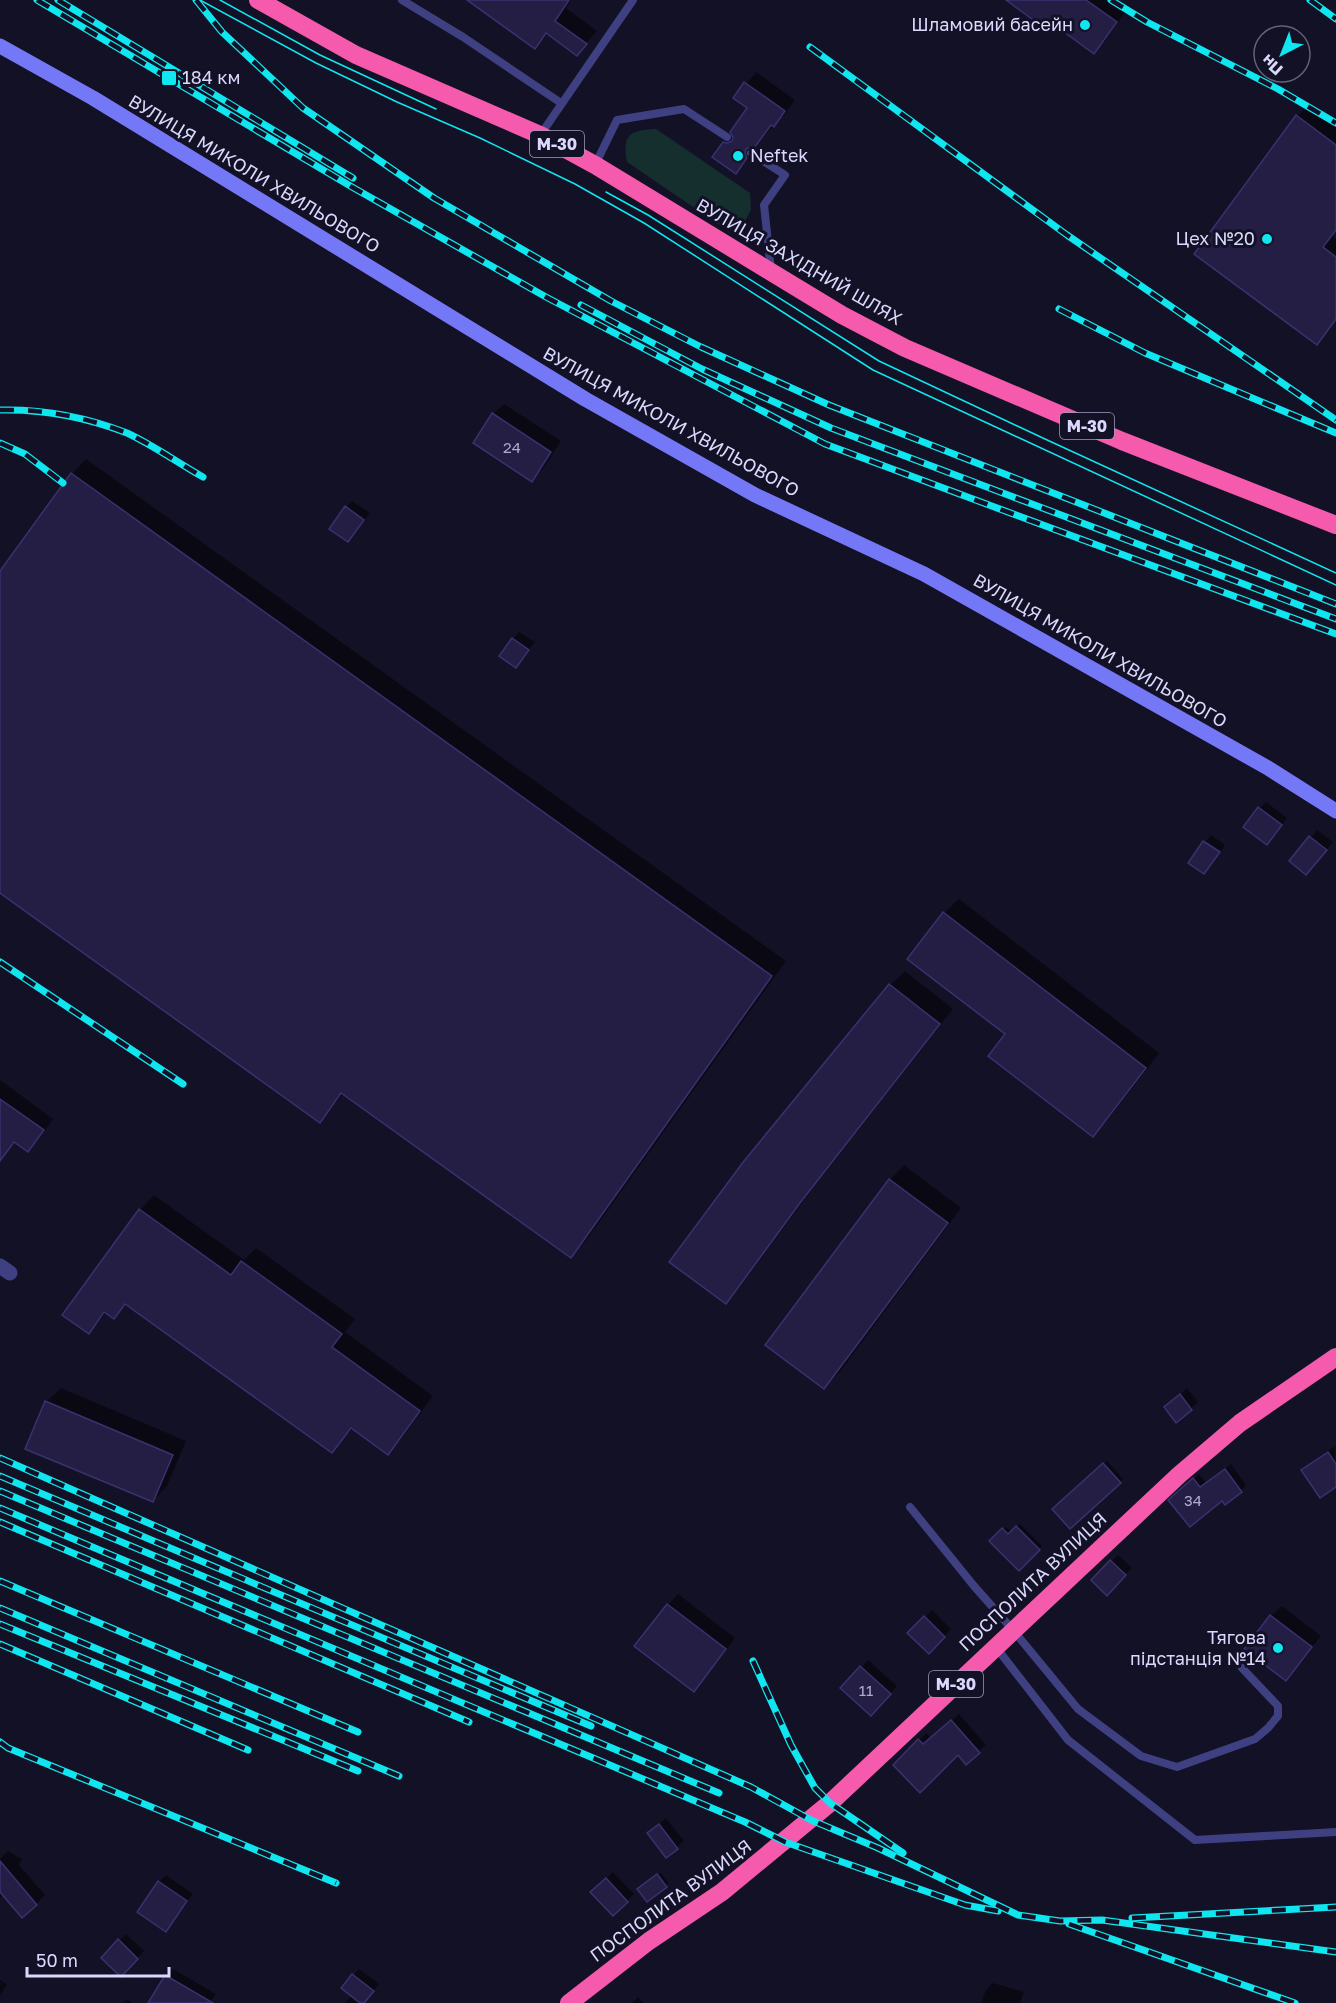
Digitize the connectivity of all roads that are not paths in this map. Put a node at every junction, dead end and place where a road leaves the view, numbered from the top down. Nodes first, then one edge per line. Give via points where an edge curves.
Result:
1 (258, 0) edge
2 (402, 0) edge
3 (633, 0) edge
4 (0, 46) edge
5 (561, 104) junction
6 (540, 135) junction
7 (727, 136) dead end
8 (751, 153) dead end
9 (595, 165) junction
10 (771, 272) junction
11 (1336, 525) edge
12 (1336, 811) edge
13 (1336, 1357) edge
14 (910, 1507) dead end
15 (1013, 1630) junction
16 (995, 1646) junction
17 (1242, 1668) dead end
18 (1336, 1832) edge
19 (569, 2003) edge

1 - 6 highway, ВУЛИЦЯ ЗАХІДНИЙ ШЛЯХ / М-30 via 356,55
2 - 5 lane
3 - 5 lane
4 - 12 street, ВУЛИЦЯ МИКОЛИ ХВИЛЬОВОГО via 93,98 585,399 754,495 924,574 1268,768
5 - 6 lane
6 - 9 highway, ВУЛИЦЯ ЗАХІДНИЙ ШЛЯХ / М-30
7 - 9 lane via 684,109 617,120
8 - 10 lane via 785,175 764,205
9 - 10 highway, ВУЛИЦЯ ЗАХІДНИЙ ШЛЯХ / М-30
10 - 11 highway, ВУЛИЦЯ ЗАХІДНИЙ ШЛЯХ / М-30 via 904,348 1122,441
13 - 15 highway, ПОСПОЛИТА ВУЛИЦЯ / М-30 via 1232,1430
14 - 15 lane
15 - 16 highway, ПОСПОЛИТА ВУЛИЦЯ / М-30
15 - 17 lane via 1078,1709 1141,1756 1177,1767 1255,1739 1278,1716 1278,1706
16 - 18 lane via 1068,1740 1195,1840
16 - 19 highway, ПОСПОЛИТА ВУЛИЦЯ / М-30 via 785,1842

